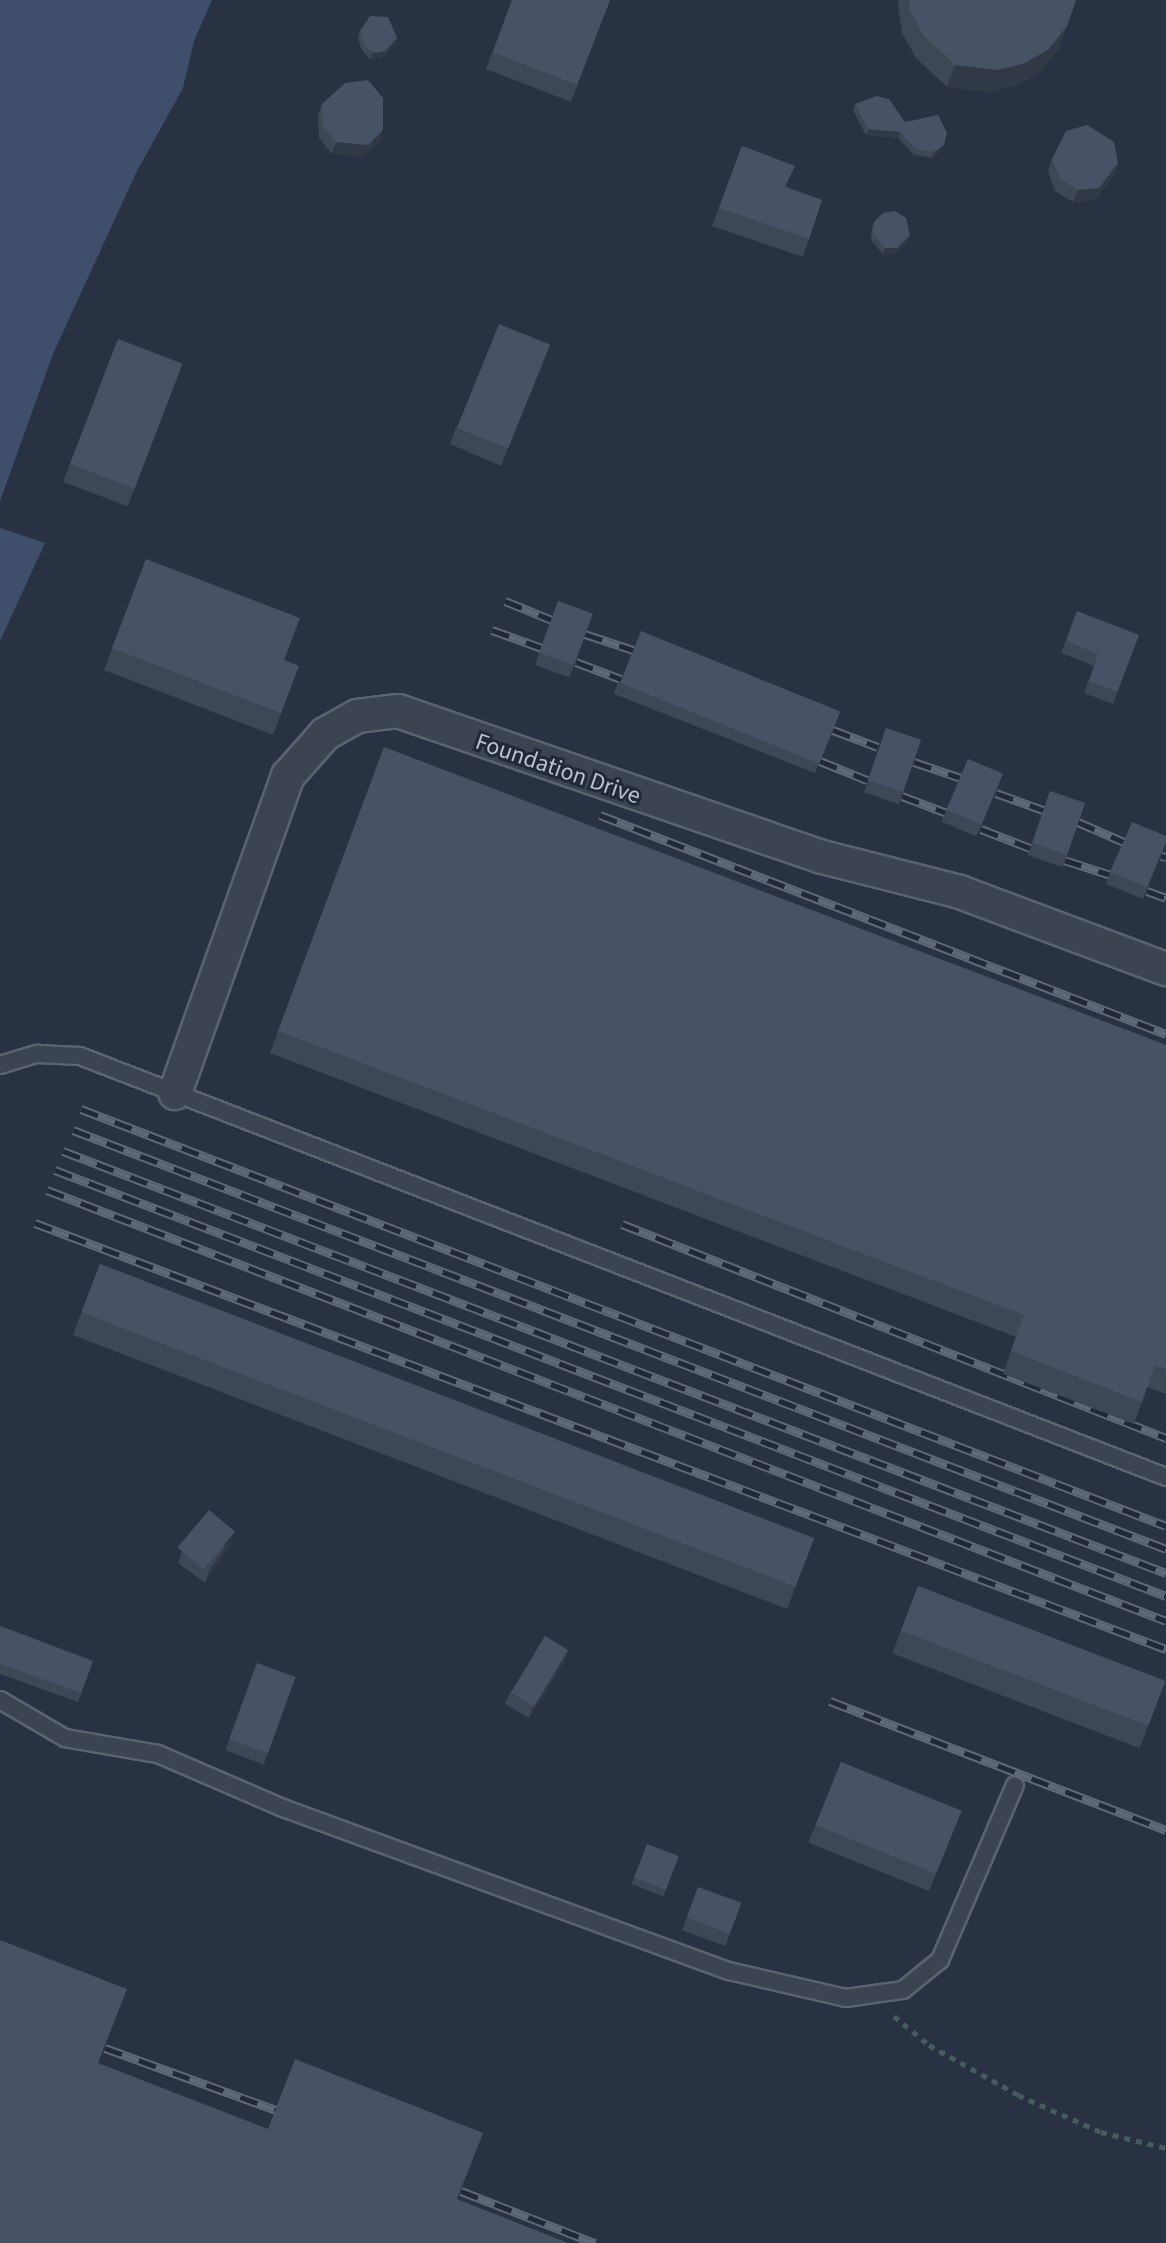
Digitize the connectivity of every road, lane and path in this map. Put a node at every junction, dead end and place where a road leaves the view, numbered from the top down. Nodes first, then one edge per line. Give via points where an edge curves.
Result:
1 (1166, 969) edge
2 (0, 1065) edge
3 (175, 1093) junction
4 (1166, 1477) edge
5 (0, 1700) edge
6 (1015, 1785) dead end
7 (869, 1994) junction
8 (1166, 2148) edge

1 - 3 street, Foundation Drive via 960,892 822,857 398,711 371,715 325,734 288,776
2 - 3 lane via 37,1054 80,1056
3 - 4 lane
5 - 7 lane via 65,1738 158,1754 283,1808 729,1971 846,1998
6 - 7 lane via 940,1960 903,1990
7 - 8 path via 929,2045 1018,2095 1101,2132

